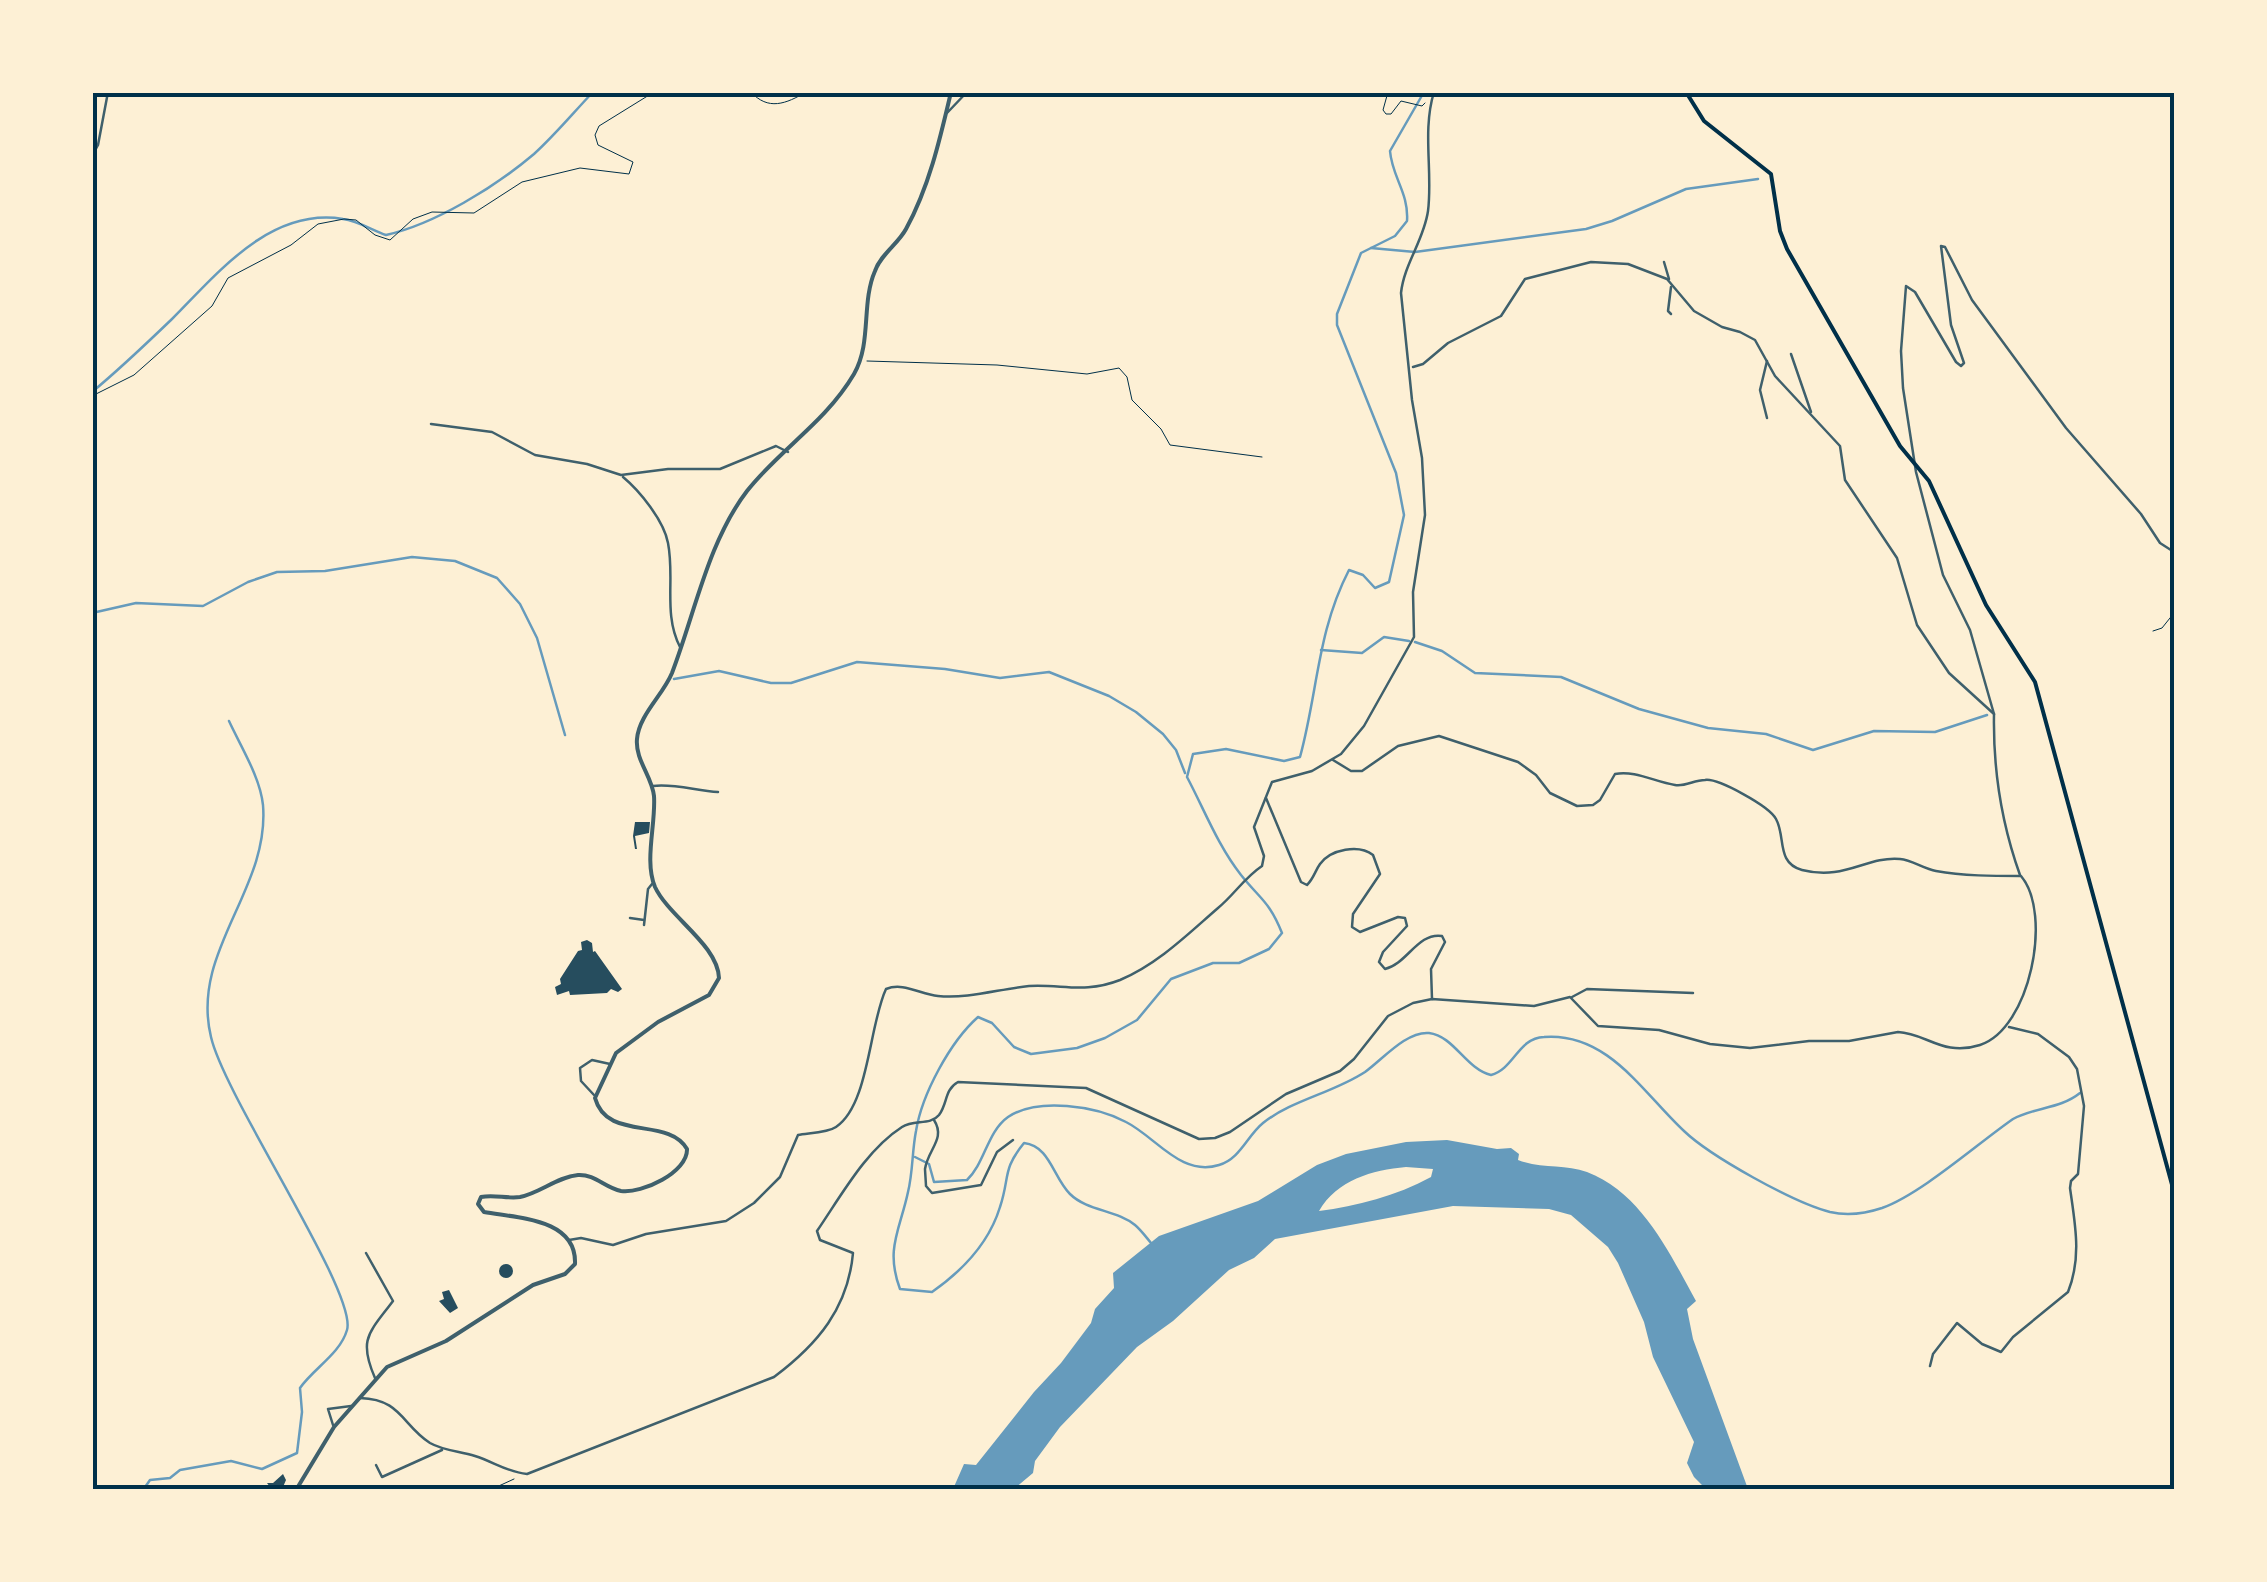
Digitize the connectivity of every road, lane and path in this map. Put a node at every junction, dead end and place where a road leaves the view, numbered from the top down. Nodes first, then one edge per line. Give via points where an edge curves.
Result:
1 (108, 92) edge
2 (654, 92) edge
3 (751, 92) edge
4 (806, 92) edge
5 (951, 92) edge
6 (967, 92) edge
7 (1388, 92) edge
8 (1686, 92) edge
9 (1433, 95) edge
10 (946, 114) junction
11 (92, 156) edge
12 (1664, 262) dead end
13 (1671, 284) junction
14 (1671, 314) dead end
15 (1790, 354) dead end
16 (1768, 360) junction
17 (859, 364) junction
18 (1410, 368) junction
19 (92, 396) edge
20 (1812, 413) junction
21 (1767, 418) dead end
22 (430, 424) dead end
23 (788, 452) junction
24 (1262, 457) dead end
25 (635, 474) junction
26 (621, 476) junction
27 (633, 486) junction
28 (2174, 552) edge
29 (2174, 613) edge
30 (2153, 631) dead end
31 (681, 648) junction
32 (1994, 714) junction
33 (1333, 760) junction
34 (653, 786) junction
35 (718, 792) dead end
36 (1265, 796) junction
37 (2021, 876) junction
38 (654, 883) junction
39 (630, 918) dead end
40 (1693, 993) dead end
41 (1570, 997) junction
42 (1432, 999) junction
43 (2008, 1027) junction
44 (610, 1064) junction
45 (596, 1096) junction
46 (934, 1119) junction
47 (1013, 1140) dead end
48 (2174, 1192) edge
49 (568, 1241) junction
50 (366, 1253) dead end
51 (1930, 1366) dead end
52 (375, 1378) junction
53 (359, 1398) junction
54 (352, 1406) junction
55 (334, 1427) junction
56 (442, 1449) junction
57 (376, 1465) dead end
58 (515, 1479) dead end
59 (296, 1490) edge
60 (490, 1490) edge

1 - 11 street
2 - 19 path via 594,135 598,145 632,162 629,174 580,168 522,182 474,214 432,212 390,240 356,220 318,224 228,278 212,306 134,375
3 - 4 path via 769,104
5 - 10 street
6 - 10 street
7 - 9 path via 1386,114 1402,100 1422,106
8 - 48 main road via 1704,121 1760,163 1773,181 1787,249 1900,446 1929,481 1986,604 2035,682
9 - 18 street via 1428,208 1402,280
10 - 17 street via 904,234 872,276
12 - 13 street
13 - 14 street
13 - 16 street via 1694,311 1756,340
13 - 18 street via 1628,264 1558,268 1520,283 1501,316
15 - 20 street
16 - 20 street
16 - 21 street via 1760,390
17 - 23 street
17 - 24 path via 997,365 1087,374 1119,368 1132,400 1170,445
18 - 33 street via 1424,515 1412,592 1414,637 1364,726
20 - 32 street via 1840,446 1845,480 1897,558 1917,625 1949,673
22 - 26 street via 492,432 535,455
23 - 25 street via 776,446 720,469
23 - 31 street via 749,489 726,526
25 - 26 street
25 - 27 street
26 - 27 street
27 - 31 street via 664,531 670,613
28 - 32 street via 2066,428 1972,300 1942,245 1951,326 1964,363 1958,365 1906,286 1903,388 1943,575 1970,630
29 - 30 path
31 - 34 street via 637,740
32 - 37 street via 2004,831
33 - 36 street via 1272,782
33 - 37 street via 1362,771 1398,746 1440,736 1518,762 1550,793 1577,806 1593,805 1615,774 1625,772 1679,786 1715,780 1752,797 1778,820 1786,859 1798,869 1836,874 1900,859 1935,871
34 - 35 street
34 - 38 street
36 - 42 street via 1301,882 1312,881 1319,865 1336,853 1357,848 1372,855 1380,874 1353,914 1352,927 1360,932 1405,918 1407,926 1383,952 1385,969 1428,936 1442,936 1431,969
36 - 49 street via 1254,828 1264,861 1180,943 1119,980 1084,989 1026,986 949,996 886,989 856,1102 836,1128 798,1136 780,1177 754,1203 726,1220 613,1245
37 - 43 street via 2036,918 2031,964
38 - 39 street via 644,923
38 - 44 street via 715,960 720,978 709,995 658,1022
40 - 41 street via 1587,990
41 - 42 street via 1534,1006
41 - 43 street via 1598,1026 1750,1048 1906,1032 1932,1045 1960,1048 1981,1045
42 - 46 street via 1388,1016 1340,1071 1286,1094 1215,1138 1198,1140 1086,1088 958,1082
43 - 51 street via 2038,1034 2069,1057 2082,1085 2078,1174 2070,1188 2079,1251 2073,1281 2001,1352 1957,1324
44 - 45 street
44 - 45 street via 592,1060 580,1068 581,1081
45 - 49 street via 610,1120 682,1141 688,1152 684,1165 634,1190 577,1176 529,1195 479,1201 484,1212 533,1219
46 - 47 street via 939,1139 925,1169 932,1192 980,1185 997,1152
46 - 56 street via 903,1126 878,1148 817,1232 829,1246 853,1253 850,1283 834,1317 774,1377 526,1474
49 - 52 street via 576,1258 570,1270
50 - 52 street via 392,1302 365,1339
52 - 53 street
53 - 54 street
53 - 56 street via 387,1402
54 - 55 street
54 - 55 street via 328,1409
55 - 59 street
56 - 57 street via 382,1477
58 - 60 path

